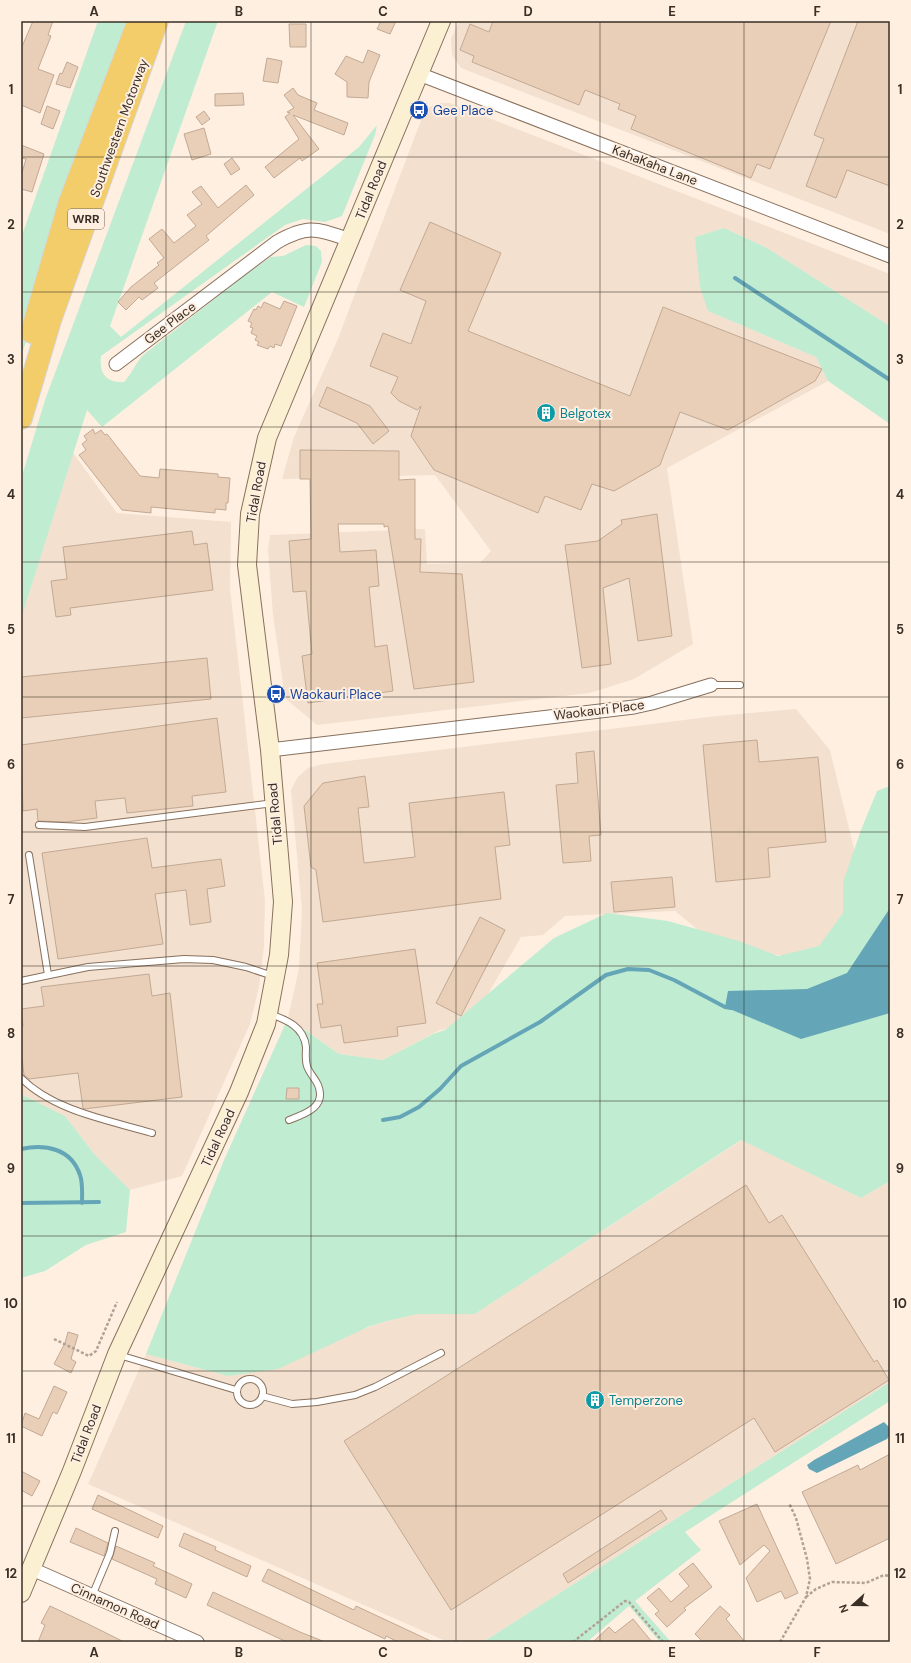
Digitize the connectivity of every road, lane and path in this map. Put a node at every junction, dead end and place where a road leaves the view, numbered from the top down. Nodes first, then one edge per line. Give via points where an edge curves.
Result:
1 (139, 21) edge
2 (157, 21) edge
3 (441, 21) edge
4 (419, 74) junction
5 (350, 240) junction
6 (890, 256) edge
7 (116, 364) dead end
8 (21, 367) edge
9 (21, 418) edge
10 (711, 685) joint
11 (740, 685) dead end
12 (270, 750) junction
13 (275, 803) junction
14 (39, 825) dead end
15 (29, 855) dead end
16 (48, 974) junction
17 (275, 976) junction
18 (21, 981) edge
19 (268, 1013) junction
20 (21, 1078) edge
21 (289, 1120) dead end
22 (152, 1133) dead end
23 (117, 1302) dead end
24 (54, 1339) dead end
25 (441, 1353) dead end
26 (117, 1354) junction
27 (236, 1390) junction
28 (262, 1396) junction
29 (789, 1502) dead end
30 (115, 1531) dead end
31 (32, 1569) junction
32 (890, 1576) edge
33 (21, 1593) edge
34 (92, 1596) junction
35 (806, 1597) junction
36 (198, 1642) edge
37 (573, 1642) edge
38 (664, 1642) edge
39 (780, 1642) edge

1 - 8 highway, Southwestern Motorway / WRR via 70,202
2 - 9 highway, Southwestern Motorway / WRR via 50,320
3 - 4 main road, Tidal Road
4 - 5 main road, Tidal Road
4 - 6 street, KahaKaha Lane
5 - 7 street, Gee Place via 318,230 298,232 276,242
5 - 12 main road, Tidal Road via 267,438 250,514 247,565
10 - 11 lane
10 - 12 street, Waokauri Place via 634,707
12 - 13 main road, Tidal Road
13 - 14 lane via 85,827
13 - 17 main road, Tidal Road via 282,902 279,955
15 - 16 lane
16 - 17 lane via 88,967 184,959 213,960
16 - 18 lane
17 - 19 main road, Tidal Road
19 - 21 lane via 290,1022 300,1031 304,1038 307,1068 319,1086 319,1097 314,1109
19 - 26 main road, Tidal Road via 239,1092
20 - 22 lane via 33,1090 62,1104 92,1116
23 - 24 path via 92,1355 89,1356
25 - 28 lane via 355,1395 292,1404
26 - 27 lane
26 - 31 main road, Tidal Road
27 - 28 lane via 240,1402 249,1406 257,1403
27 - 28 lane via 240,1382 253,1379 262,1388
29 - 35 path via 807,1559 810,1579
30 - 34 lane via 110,1553
31 - 33 main road, Tidal Road
31 - 34 street, Cinnamon Road
32 - 35 path via 884,1575 866,1583 832,1582
34 - 36 street, Cinnamon Road
35 - 39 path
37 - 38 path via 625,1601 629,1602

